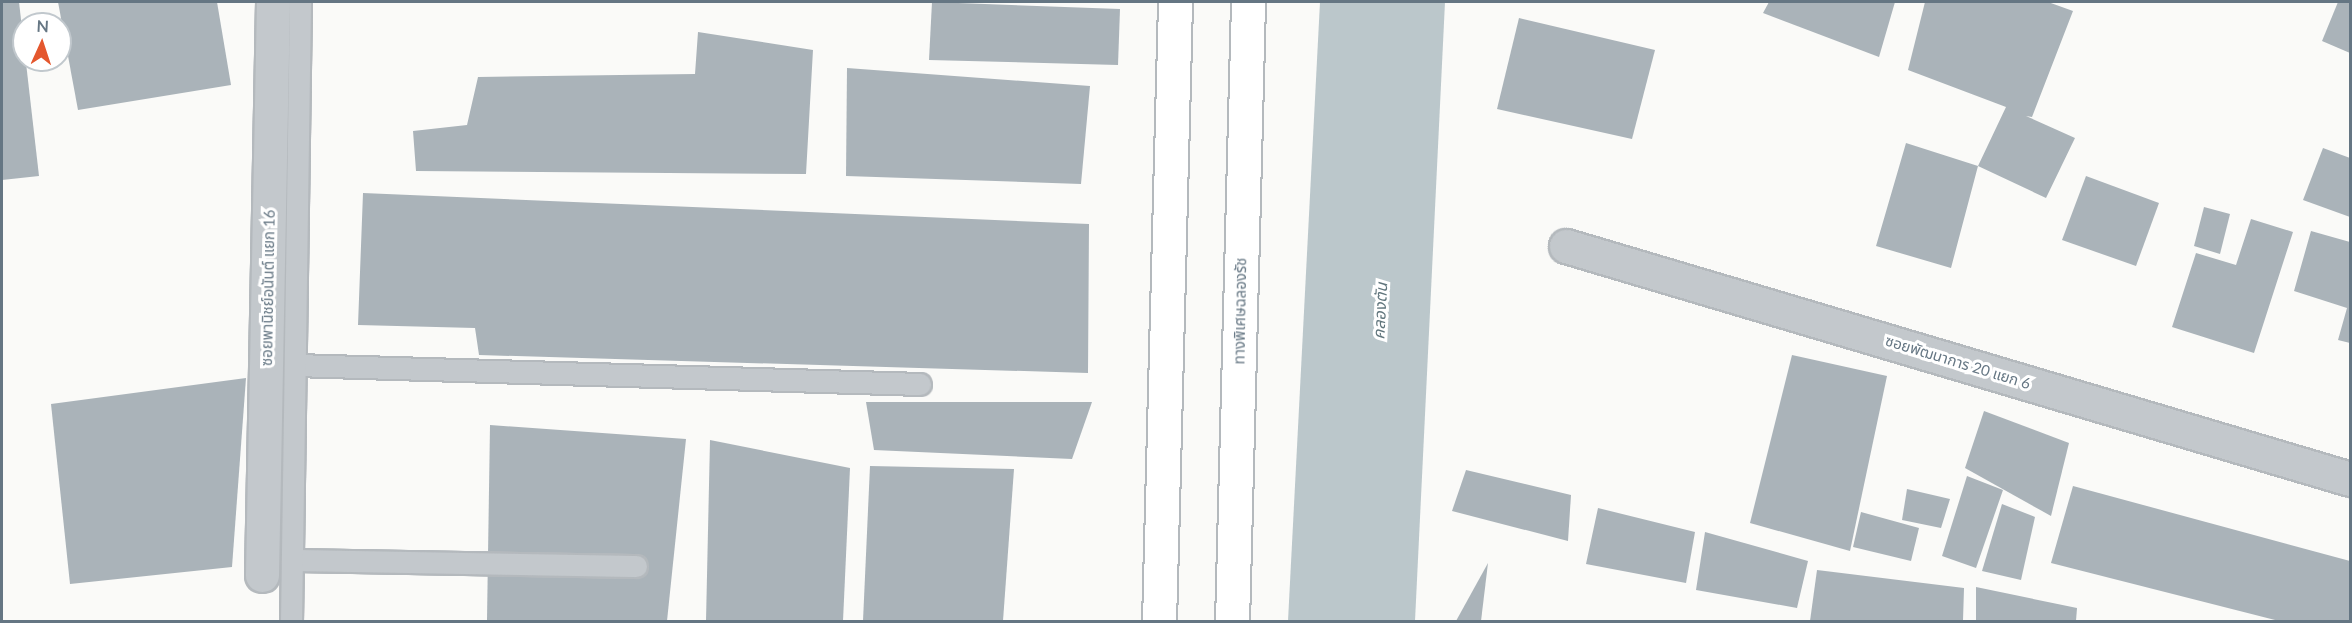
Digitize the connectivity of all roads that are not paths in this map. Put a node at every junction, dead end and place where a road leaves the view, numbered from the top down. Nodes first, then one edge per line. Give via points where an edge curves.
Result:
1 (273, 2) edge
2 (300, 2) edge
3 (1175, 2) edge
4 (1250, 2) edge
5 (1566, 246) dead end
6 (295, 365) junction
7 (920, 384) dead end
8 (2350, 478) edge
9 (292, 560) junction
10 (636, 566) dead end
11 (262, 575) dead end
12 (291, 621) edge
13 (1159, 621) edge
14 (1232, 621) edge

1 - 11 street, ซอยพานิชย์อนันต์ แยก 16
2 - 6 lane
3 - 13 highway
4 - 14 highway, ทางพิเศษฉลองรัช
5 - 8 street, ซอยพัฒนาการ 20 แยก 6
6 - 7 lane
6 - 9 lane
9 - 10 lane
9 - 12 lane

